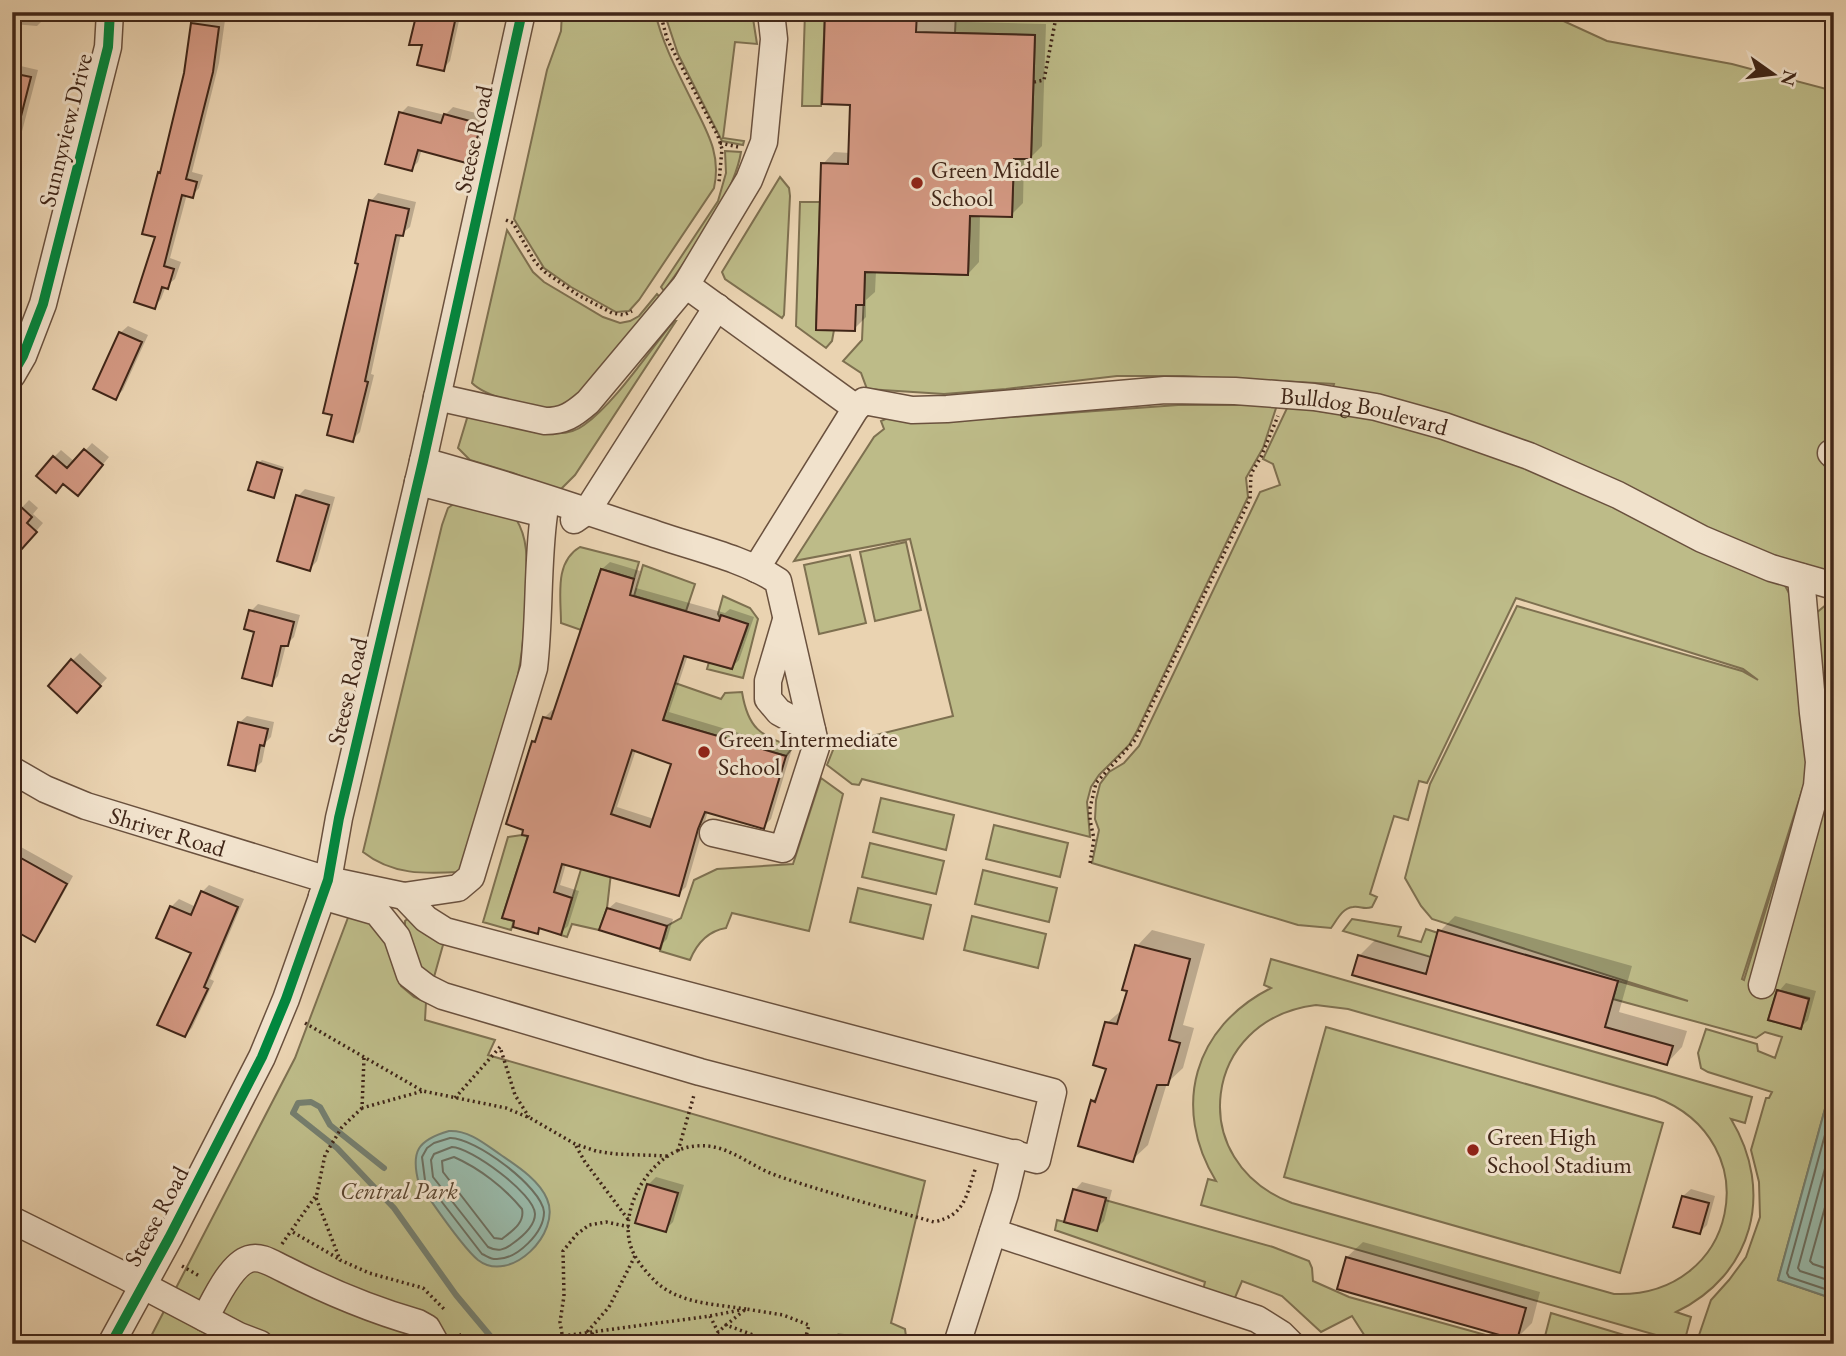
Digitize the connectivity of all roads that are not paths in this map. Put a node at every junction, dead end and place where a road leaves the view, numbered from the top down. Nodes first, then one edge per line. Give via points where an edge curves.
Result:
1 (110, 12) edge
2 (522, 12) edge
3 (771, 12) edge
4 (686, 285) junction
5 (717, 307) junction
6 (12, 375) edge
7 (437, 397) junction
8 (860, 404) junction
9 (421, 472) junction
10 (546, 506) junction
11 (582, 509) junction
12 (757, 569) junction
13 (1801, 577) junction
14 (1834, 586) edge
15 (788, 615) junction
16 (812, 730) junction
17 (15, 777) edge
18 (713, 833) dead end
19 (325, 888) junction
20 (404, 896) junction
21 (1762, 985) dead end
22 (1015, 1153) junction
23 (12, 1220) edge
24 (993, 1232) junction
25 (143, 1286) junction
26 (205, 1318) junction
27 (447, 1338) edge
28 (111, 1344) edge
29 (260, 1344) edge
30 (957, 1344) edge
31 (1291, 1344) edge

1 - 6 street, Sunnyview Drive via 107,47 43,304
2 - 7 street, Steese Road
3 - 4 street via 774,39 764,142 749,180
4 - 5 street
4 - 7 street via 588,402 561,421
5 - 8 street
5 - 11 street
7 - 9 street, Steese Road
8 - 12 street
8 - 13 street, Bulldog Boulevard via 947,409 1165,390 1314,397 1376,407 1517,451 1618,495 1702,540
9 - 10 street
9 - 19 street, Steese Road
10 - 11 street via 572,521
10 - 20 street via 534,668 471,877 458,888
11 - 12 street
12 - 15 street via 778,580
13 - 14 street, Bulldog Boulevard
13 - 21 street via 1819,762 1817,786
15 - 16 street
15 - 16 street via 768,681 768,699 779,712
16 - 18 street via 816,747 783,849
17 - 19 street, Shriver Road
19 - 20 street
19 - 22 street via 377,912 397,937 410,975 443,996 701,1072
19 - 25 street, Steese Road via 261,1057
20 - 22 street via 445,931 1053,1092 1037,1160
22 - 24 street
23 - 25 street
24 - 30 street
24 - 31 street via 1257,1319
25 - 26 street
25 - 28 street, Steese Road
26 - 27 street via 230,1275 247,1259 256,1258 355,1304 418,1323 434,1338
26 - 29 street

